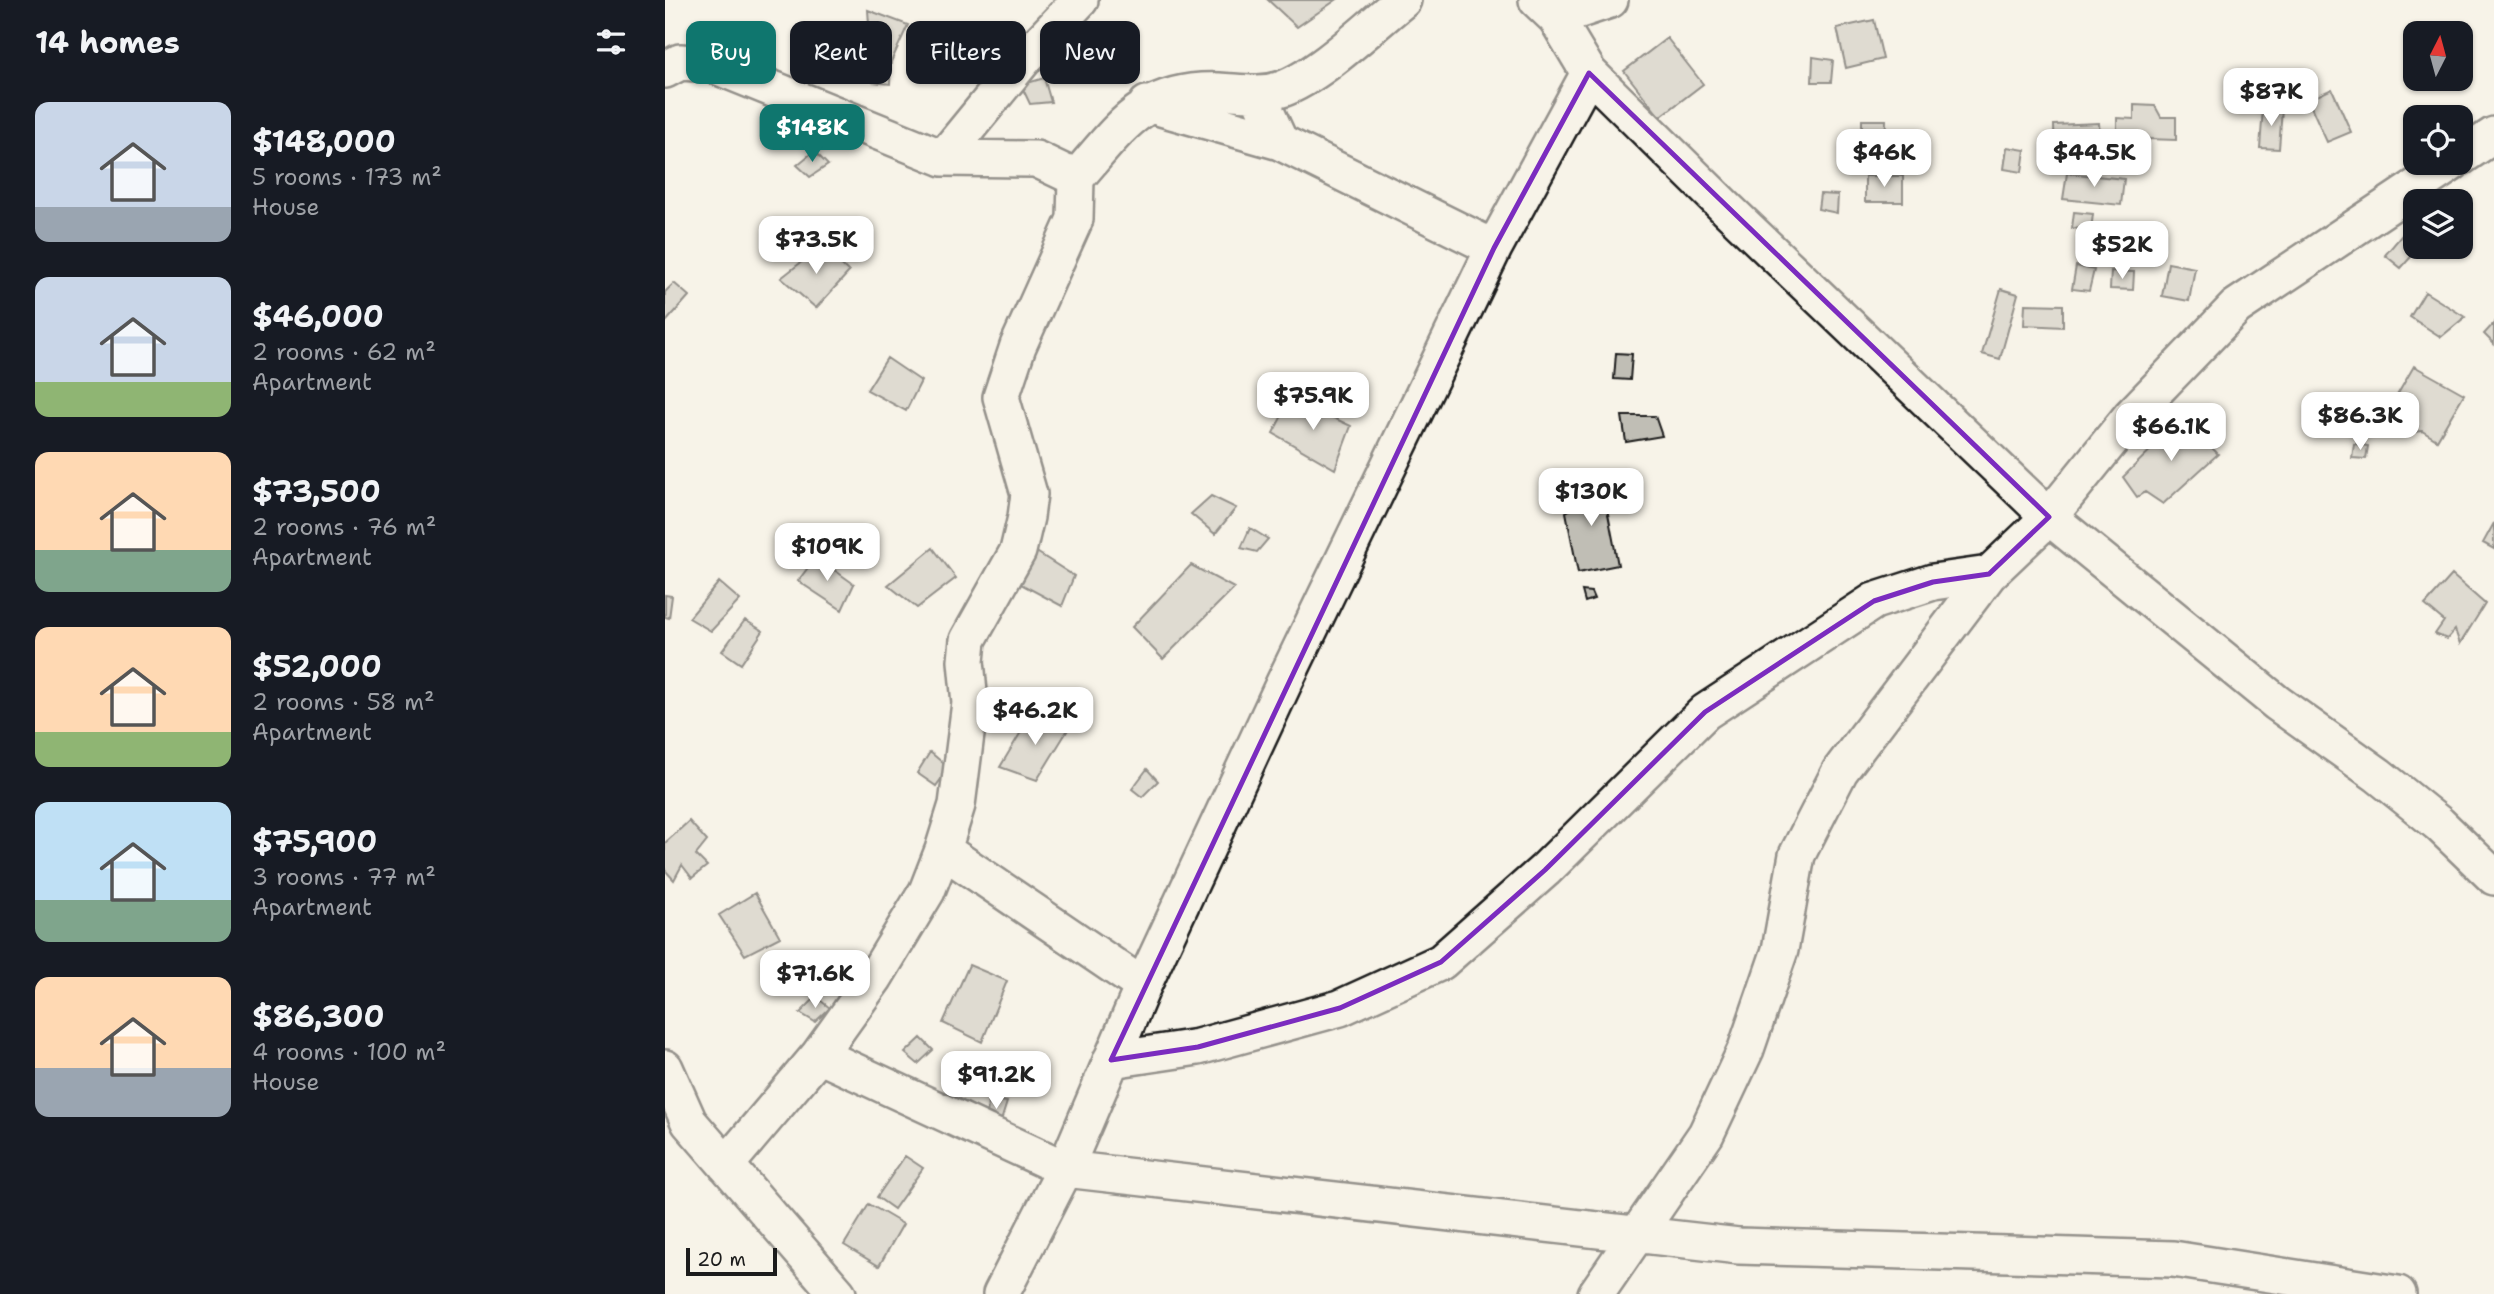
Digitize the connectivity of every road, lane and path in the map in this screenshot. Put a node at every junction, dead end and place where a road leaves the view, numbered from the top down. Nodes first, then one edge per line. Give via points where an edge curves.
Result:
1 (1080, 0) edge
2 (1403, 0) edge
3 (1610, 0) edge
4 (1546, 9) edge
5 (665, 69) edge
6 (1589, 73) junction
7 (1258, 94) junction
8 (1147, 104) junction
9 (1280, 142) junction
10 (943, 158) junction
11 (2434, 175) edge
12 (1076, 178) junction
13 (1494, 248) junction
14 (2049, 517) junction
15 (1989, 574) junction
16 (943, 850) junction
17 (2494, 877) edge
18 (1143, 986) junction
19 (820, 1055) junction
20 (1111, 1060) junction
21 (665, 1068) edge
22 (726, 1165) junction
23 (1065, 1169) junction
24 (1634, 1236) junction
25 (838, 1294) edge
26 (1000, 1294) edge
27 (1596, 1294) edge
28 (2398, 1294) edge

1 - 10 street via 1025,58
2 - 7 street via 1325,63 1284,88
3 - 4 street
4 - 6 street
5 - 10 street via 680,62 711,64
6 - 13 street
6 - 14 street
7 - 8 street via 1183,93
7 - 9 street
8 - 9 street
8 - 12 street via 1132,114
9 - 13 street
10 - 12 street via 1036,159
11 - 14 street via 2237,307 2130,417
12 - 16 street via 1075,219 1018,346 1001,397 1029,494 1018,551 968,640 971,703 957,805
13 - 18 street
14 - 15 street
14 - 17 street via 2277,704 2419,808
15 - 20 street via 1933,582 1874,601 1706,712 1545,870 1440,962 1340,1008 1198,1047
15 - 24 street via 1840,771 1797,855 1780,950 1746,1049 1706,1134
16 - 18 street
16 - 19 street via 927,891
18 - 20 street
19 - 22 street
19 - 23 street
20 - 23 street
21 - 22 street via 689,1122
22 - 25 street
23 - 24 street
23 - 26 street
24 - 27 street
24 - 28 street via 1739,1246 2173,1259

